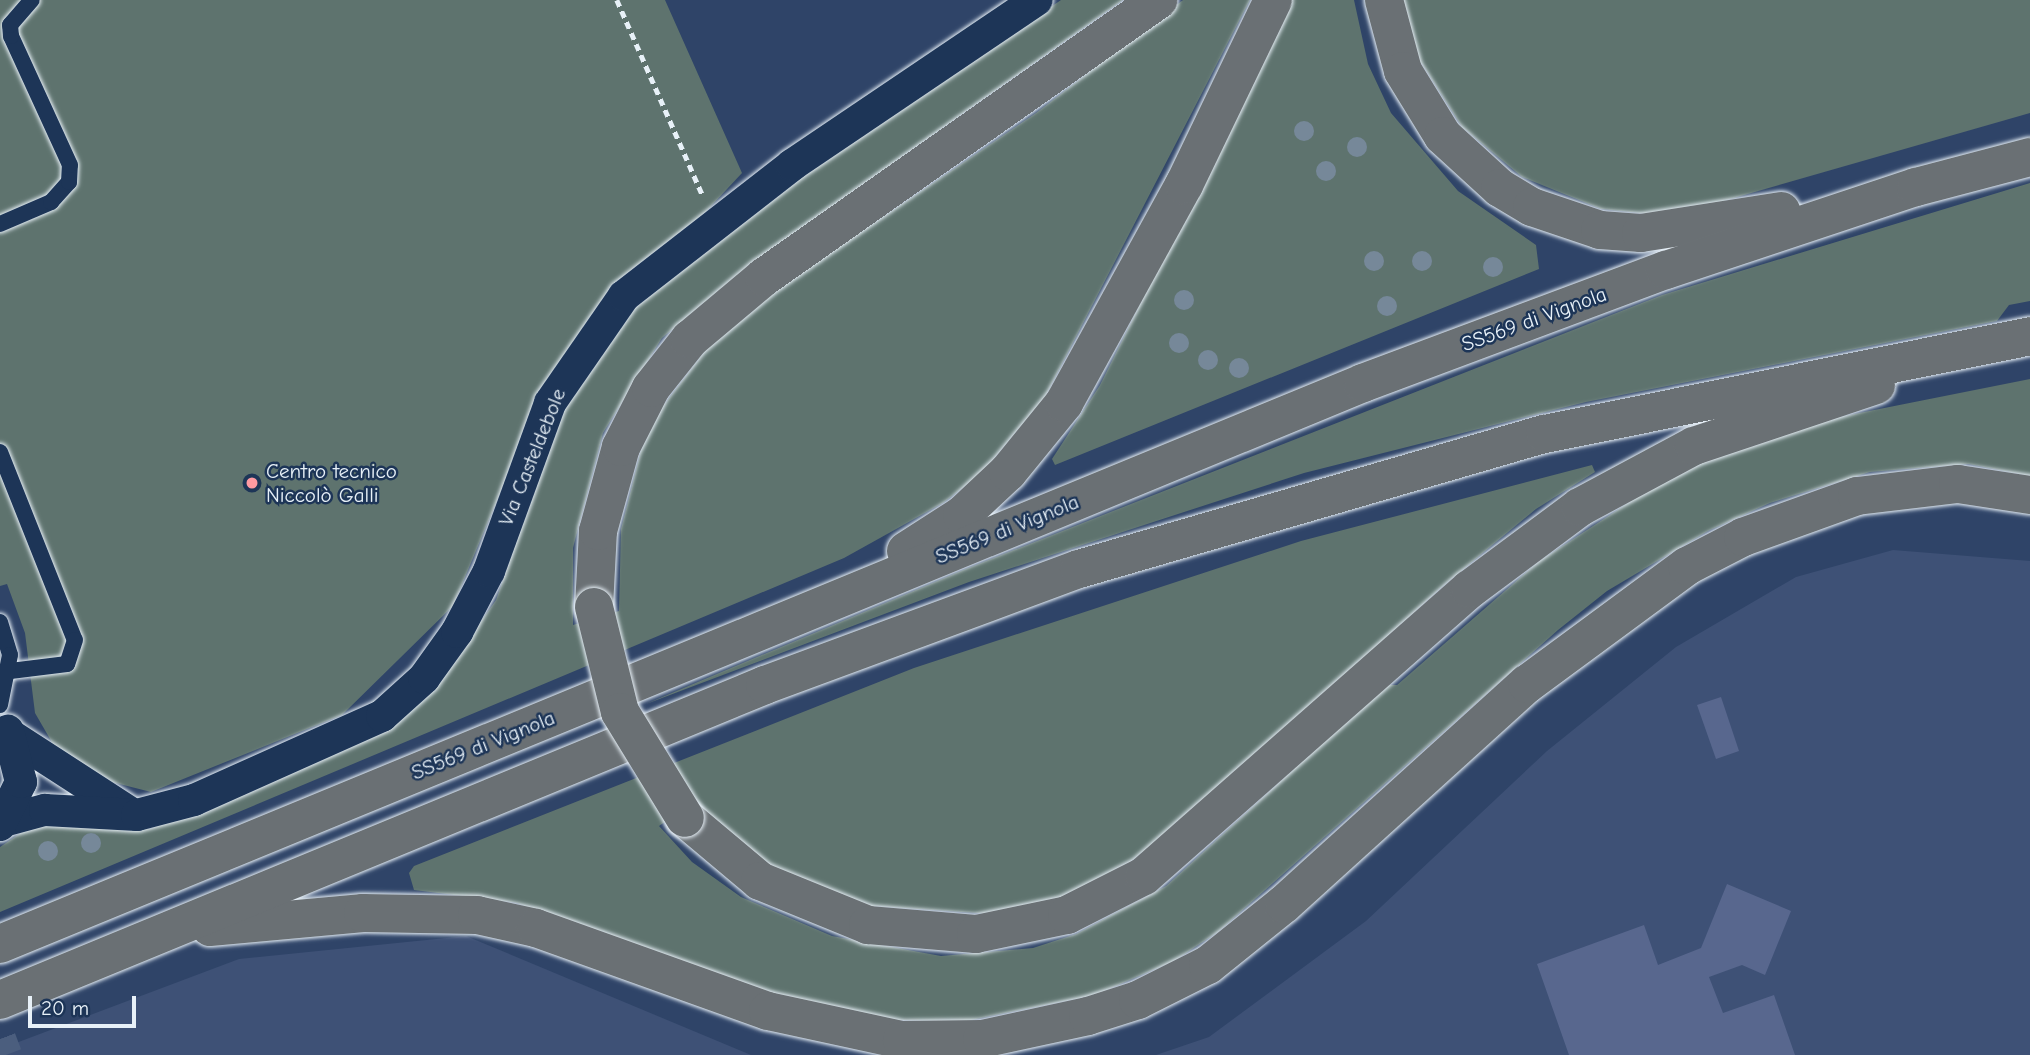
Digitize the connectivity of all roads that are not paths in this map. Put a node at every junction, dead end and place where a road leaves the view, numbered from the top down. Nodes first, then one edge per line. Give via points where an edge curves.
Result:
1 (32, 0) edge
2 (1037, 0) edge
3 (1158, 0) edge
4 (1273, 0) edge
5 (1384, 0) edge
6 (2030, 156) edge
7 (1916, 187) junction
8 (0, 224) edge
9 (2013, 339) edge
10 (1, 456) edge
11 (2030, 495) edge
12 (0, 622) edge
13 (693, 658) junction
14 (10, 671) junction
15 (0, 705) edge
16 (5, 728) edge
17 (137, 815) junction
18 (4, 822) edge
19 (156, 935) junction
20 (0, 944) edge
21 (0, 1000) edge

1 - 8 lane via 10,25 11,36 70,165 69,182 51,202
2 - 17 street, Via Casteldebole via 715,224 624,296 582,350 545,415 489,571 424,678 382,716 335,740 194,800
3 - 9 highway, bridge via 764,277 690,339 652,388 617,460 598,531 594,607 620,712 685,818 760,881 868,925 976,933 1067,915 1144,876 1470,589 1580,507 1694,446
4 - 13 highway via 1099,345 1037,441 962,515 921,544
5 - 7 highway via 1403,71 1443,135 1500,188 1566,221 1628,232 1679,230
6 - 7 highway, SS569 di Vignola
7 - 13 highway, SS569 di Vignola via 1666,270 1363,383
9 - 19 highway via 1545,434 1092,565 765,685
10 - 14 lane via 75,640 67,664
11 - 19 highway via 1958,484 1857,496 1743,537 1687,566 1527,684 1284,904 1208,965 1138,1000 1076,1019 982,1039 861,1034 768,1011 536,928 444,912 284,918
12 - 14 lane
13 - 20 highway, SS569 di Vignola
14 - 15 lane
16 - 17 street via 105,801
16 - 18 street via 21,782
17 - 18 street, Via Casteldebole via 45,810
19 - 21 highway

